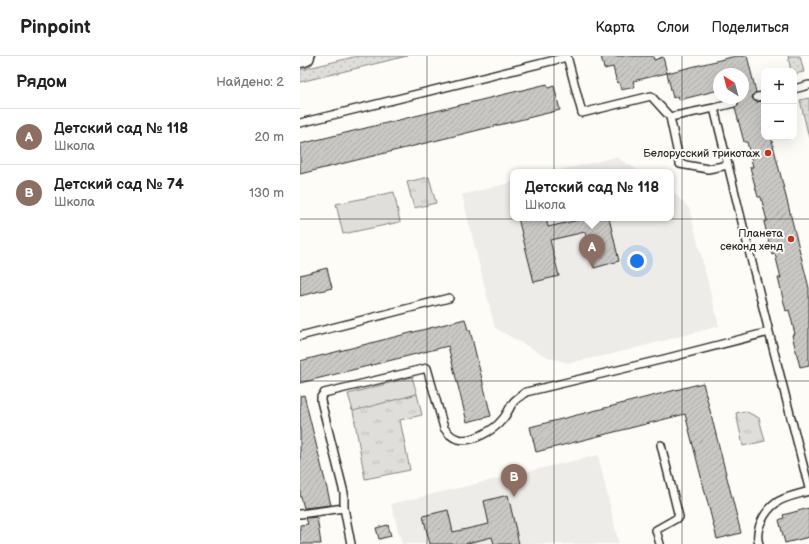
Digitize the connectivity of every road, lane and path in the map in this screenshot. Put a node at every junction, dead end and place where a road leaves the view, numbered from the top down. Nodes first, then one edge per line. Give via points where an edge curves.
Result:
1 (304, 56) edge
2 (300, 57) edge
3 (567, 57) edge
4 (809, 85) edge
5 (797, 88) edge
6 (730, 104) edge
7 (714, 108) junction
8 (670, 117) junction
9 (300, 123) edge
10 (728, 165) junction
11 (449, 298) dead end
12 (769, 332) junction
13 (300, 336) edge
14 (661, 445) dead end
15 (809, 490) edge
16 (344, 508) junction
17 (300, 514) edge
18 (351, 544) edge
19 (660, 544) edge
20 (759, 544) edge

1 - 2 main road
3 - 8 lane via 582,113 651,96
3 - 9 lane
4 - 5 lane
6 - 7 lane
7 - 8 lane
7 - 10 lane
8 - 10 lane via 680,164 708,169
10 - 12 lane
11 - 13 lane
12 - 15 lane
12 - 16 lane via 526,392 513,403 503,420 494,428 469,439 459,440 444,428 427,368 324,393 321,401 344,493
14 - 19 lane via 679,517 656,530
15 - 20 lane via 777,502 767,513 758,530
16 - 17 lane
16 - 18 lane

